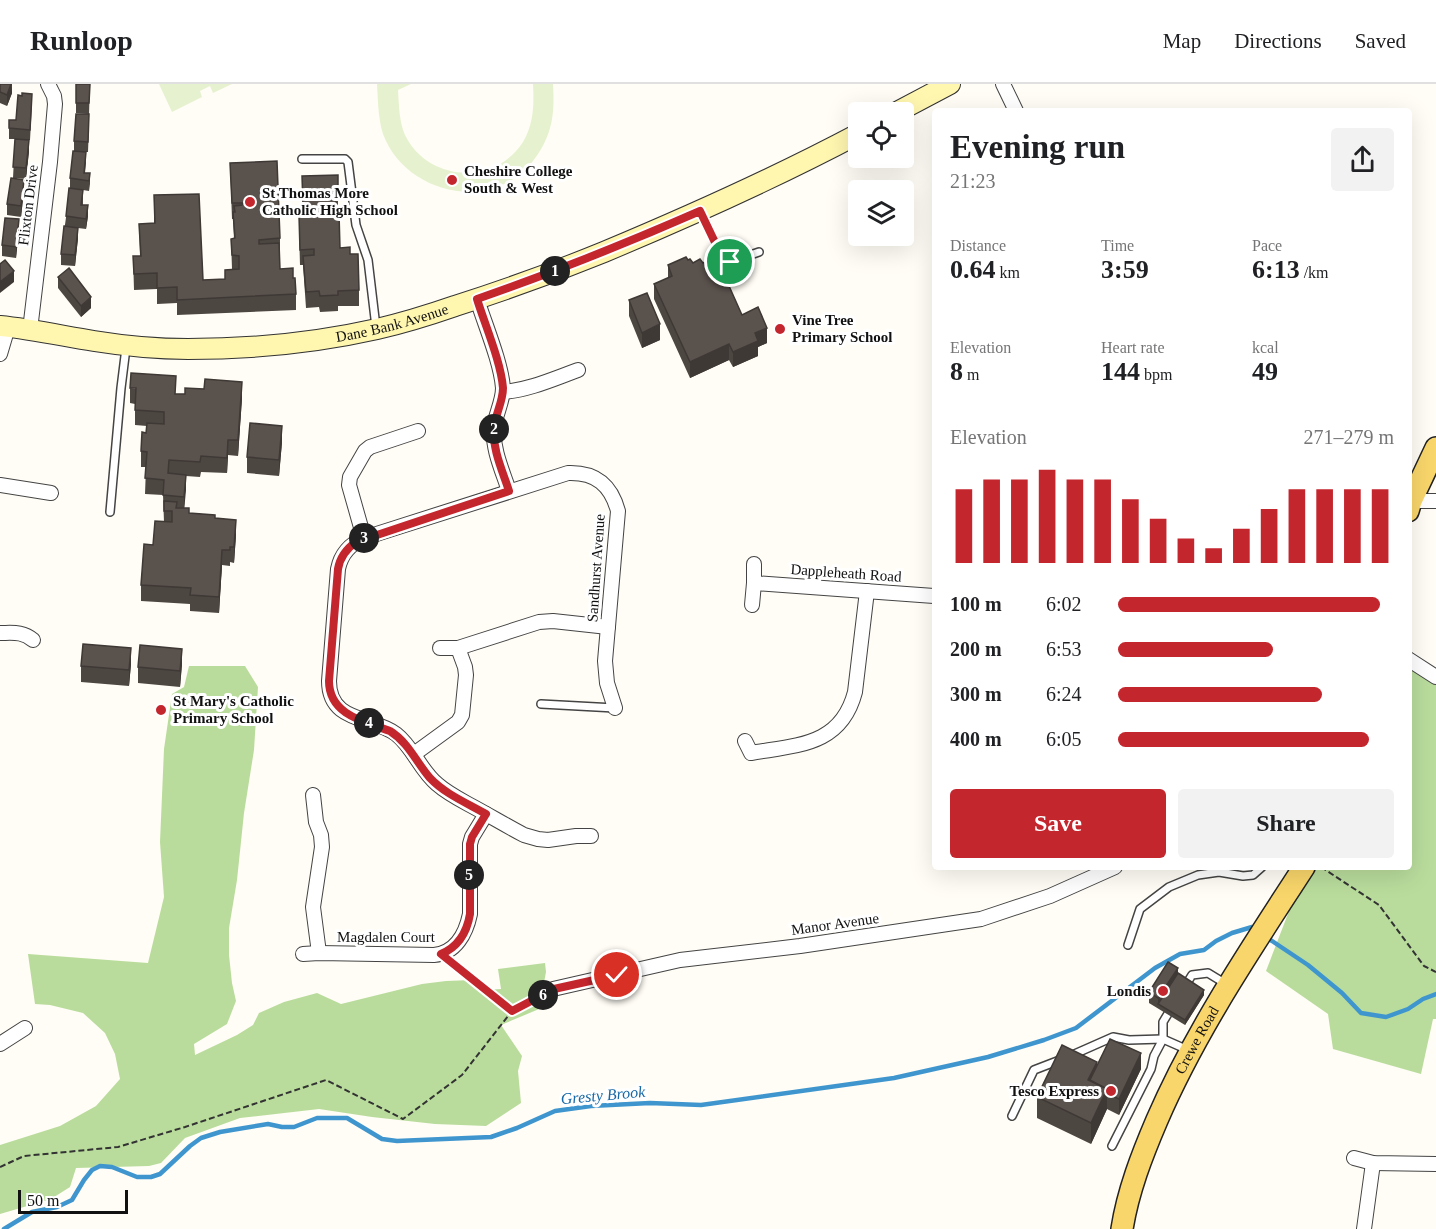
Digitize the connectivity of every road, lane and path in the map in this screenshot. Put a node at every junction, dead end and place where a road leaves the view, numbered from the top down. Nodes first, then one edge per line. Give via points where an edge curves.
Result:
1 (48, 84) edge
2 (950, 84) edge
3 (1003, 84) edge
4 (914, 103) edge
5 (1015, 108) edge
6 (848, 139) edge
7 (302, 159) dead end
8 (700, 211) junction
9 (759, 252) dead end
10 (477, 299) junction
11 (4, 327) edge
12 (377, 329) junction
13 (30, 330) junction
14 (126, 345) junction
15 (0, 354) edge
16 (578, 370) dead end
17 (503, 392) junction
18 (418, 431) dead end
19 (1436, 448) edge
20 (0, 485) edge
21 (509, 491) junction
22 (51, 493) dead end
23 (1436, 501) edge
24 (1412, 502) edge
25 (1412, 506) edge
26 (110, 512) dead end
27 (364, 538) junction
28 (754, 564) dead end
29 (754, 583) junction
30 (867, 591) junction
31 (932, 596) edge
32 (752, 605) dead end
33 (608, 627) junction
34 (0, 633) edge
35 (33, 640) dead end
36 (440, 648) dead end
37 (458, 648) junction
38 (1412, 662) edge
39 (1436, 678) edge
40 (541, 704) dead end
41 (615, 708) joint
42 (749, 753) dead end
43 (414, 754) junction
44 (313, 795) dead end
45 (486, 814) junction
46 (591, 836) dead end
47 (1108, 870) edge
48 (1259, 870) edge
49 (1302, 870) edge
50 (1326, 870) edge
51 (1128, 945) dead end
52 (319, 953) junction
53 (303, 954) dead end
54 (441, 954) junction
55 (1436, 972) edge
56 (1229, 986) junction
57 (554, 989) joint
58 (1181, 994) edge
59 (1175, 1003) edge
60 (512, 1011) junction
61 (25, 1028) dead end
62 (1163, 1039) junction
63 (0, 1044) edge
64 (1190, 1051) junction
65 (1012, 1116) dead end
66 (1112, 1146) dead end
67 (1354, 1158) dead end
68 (1373, 1163) junction
69 (1436, 1164) edge
70 (0, 1167) edge
71 (1122, 1229) edge
72 (1364, 1229) edge

1 - 13 street, Flixton Drive via 55,104
2 - 4 street
3 - 5 street
6 - 8 street, Dane Bank Avenue
7 - 12 lane via 348,162
8 - 9 lane via 723,259 730,262
8 - 10 street, Dane Bank Avenue
10 - 12 street, Dane Bank Avenue
10 - 17 street via 501,373
11 - 13 street, Dane Bank Avenue
11 - 15 street
12 - 14 street, Dane Bank Avenue via 264,346 186,349
13 - 14 street, Dane Bank Avenue
14 - 26 lane
16 - 17 street
17 - 21 street via 494,435
18 - 27 street via 370,447 350,477 351,496
19 - 24 main road
20 - 22 street
21 - 27 street, Sandhurst Avenue
21 - 33 street, Sandhurst Avenue via 578,472 600,480 612,494 618,511
23 - 25 street
27 - 43 street, Sandhurst Avenue via 349,547 339,561 329,688 342,711 390,731
28 - 29 street
29 - 30 street, Dappleheath Road
29 - 32 street
30 - 31 street, Dappleheath Road
30 - 42 street via 855,692 844,718 816,740
33 - 37 street via 539,622
33 - 41 street, Sandhurst Avenue via 605,671
34 - 35 street via 26,634
36 - 37 street
37 - 43 street via 466,675 462,715
38 - 39 street
40 - 41 lane
43 - 45 street, Sandhurst Avenue via 436,784
44 - 52 street, Magdalen Court via 322,847 313,908
45 - 46 street, Sandhurst Avenue via 538,839
45 - 54 street, Magdalen Court via 470,844 468,925 454,947
47 - 57 street, Manor Avenue via 1050,896 981,919 680,960
48 - 51 lane via 1243,876 1219,872 1198,875 1169,887 1140,909
49 - 56 main road, Crewe Road
50 - 55 path via 1378,904 1424,966
52 - 53 street, Magdalen Court
52 - 54 street, Magdalen Court
54 - 60 path
56 - 58 lane via 1208,973 1192,975
56 - 64 main road, Crewe Road
57 - 60 path
59 - 62 lane via 1163,1022
60 - 70 path via 462,1075 403,1119 326,1080 118,1147 24,1156
61 - 63 street
62 - 64 lane
62 - 65 lane via 1113,1037 1034,1070
62 - 66 lane
64 - 71 main road, Crewe Road via 1147,1145
67 - 68 street
68 - 69 street
68 - 72 street

